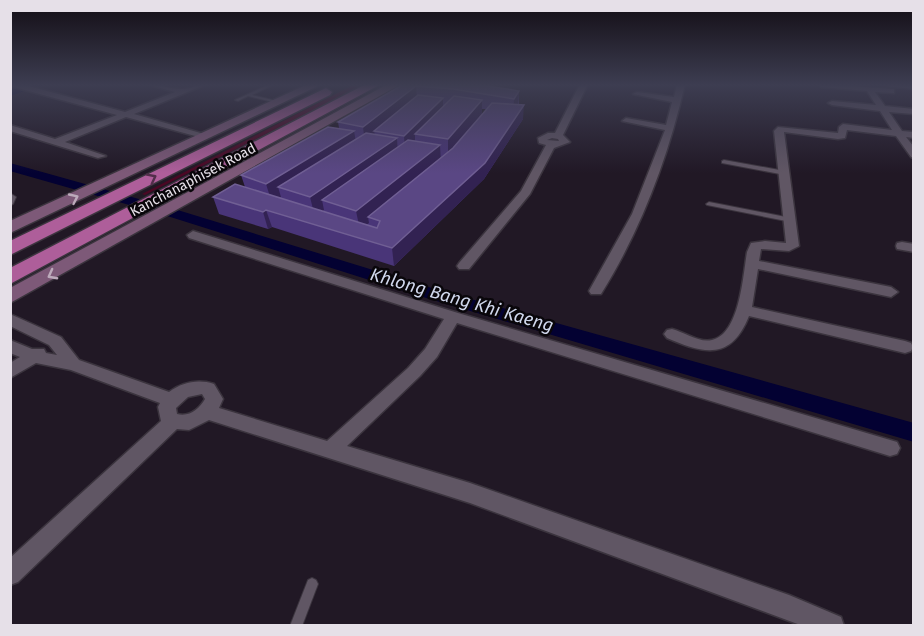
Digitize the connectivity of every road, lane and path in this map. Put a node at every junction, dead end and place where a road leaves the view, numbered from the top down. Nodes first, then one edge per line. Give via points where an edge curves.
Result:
1 (120, 114) edge
2 (128, 114) edge
3 (252, 114) edge
4 (282, 114) edge
5 (319, 114) edge
6 (346, 114) edge
7 (569, 114) edge
8 (674, 114) edge
9 (887, 114) edge
10 (125, 115) junction
11 (626, 121) dead end
12 (10, 128) edge
13 (670, 128) junction
14 (907, 135) edge
15 (206, 136) junction
16 (56, 142) junction
17 (914, 155) edge
18 (101, 156) dead end
19 (724, 162) dead end
20 (785, 173) junction
21 (10, 195) edge
22 (10, 204) edge
23 (709, 204) dead end
24 (791, 220) junction
25 (16, 225) edge
26 (194, 235) dead end
27 (10, 249) edge
28 (753, 264) junction
29 (464, 266) dead end
30 (10, 277) edge
31 (596, 291) dead end
32 (891, 292) dead end
33 (10, 297) edge
34 (744, 310) junction
35 (453, 316) junction
36 (10, 319) edge
37 (672, 334) dead end
38 (55, 341) junction
39 (10, 346) edge
40 (904, 347) dead end
41 (33, 357) junction
42 (74, 364) junction
43 (10, 372) edge
44 (171, 400) junction
45 (207, 412) junction
46 (173, 421) junction
47 (890, 448) dead end
48 (332, 449) junction
49 (10, 574) edge
50 (312, 584) dead end
51 (297, 626) edge
52 (832, 626) edge

1 - 10 street
2 - 10 street
3 - 15 main road
27 -> 4 highway, Kanchanaphisek Road
5 - 30 highway, Kanchanaphisek Road
6 -> 33 main road
7 - 29 street via 526,192
8 - 13 street
9 - 14 street
10 - 15 street
10 - 16 street
11 - 13 street
12 - 16 street
13 - 31 street via 638,214
14 - 17 street
14 - 20 street via 848,127 843,128 842,136 781,129
25 -> 15 main road
16 - 18 street
19 - 20 lane
20 - 24 street
21 - 22 lane
23 - 24 lane
24 - 28 street via 793,246 756,246
26 - 35 street
28 - 32 street
28 - 34 street
34 - 37 street via 734,330 715,346
34 - 40 street
35 - 47 street
35 - 48 street via 414,372
36 - 38 street
38 - 41 street
38 - 42 street
39 - 41 street
41 - 42 street
41 - 43 street
42 - 44 street
44 - 45 street via 185,390 202,387 214,399
44 - 46 street via 166,413
45 - 46 street via 193,421
45 - 48 street
46 - 49 street
48 - 52 street via 470,493
50 - 51 lane

